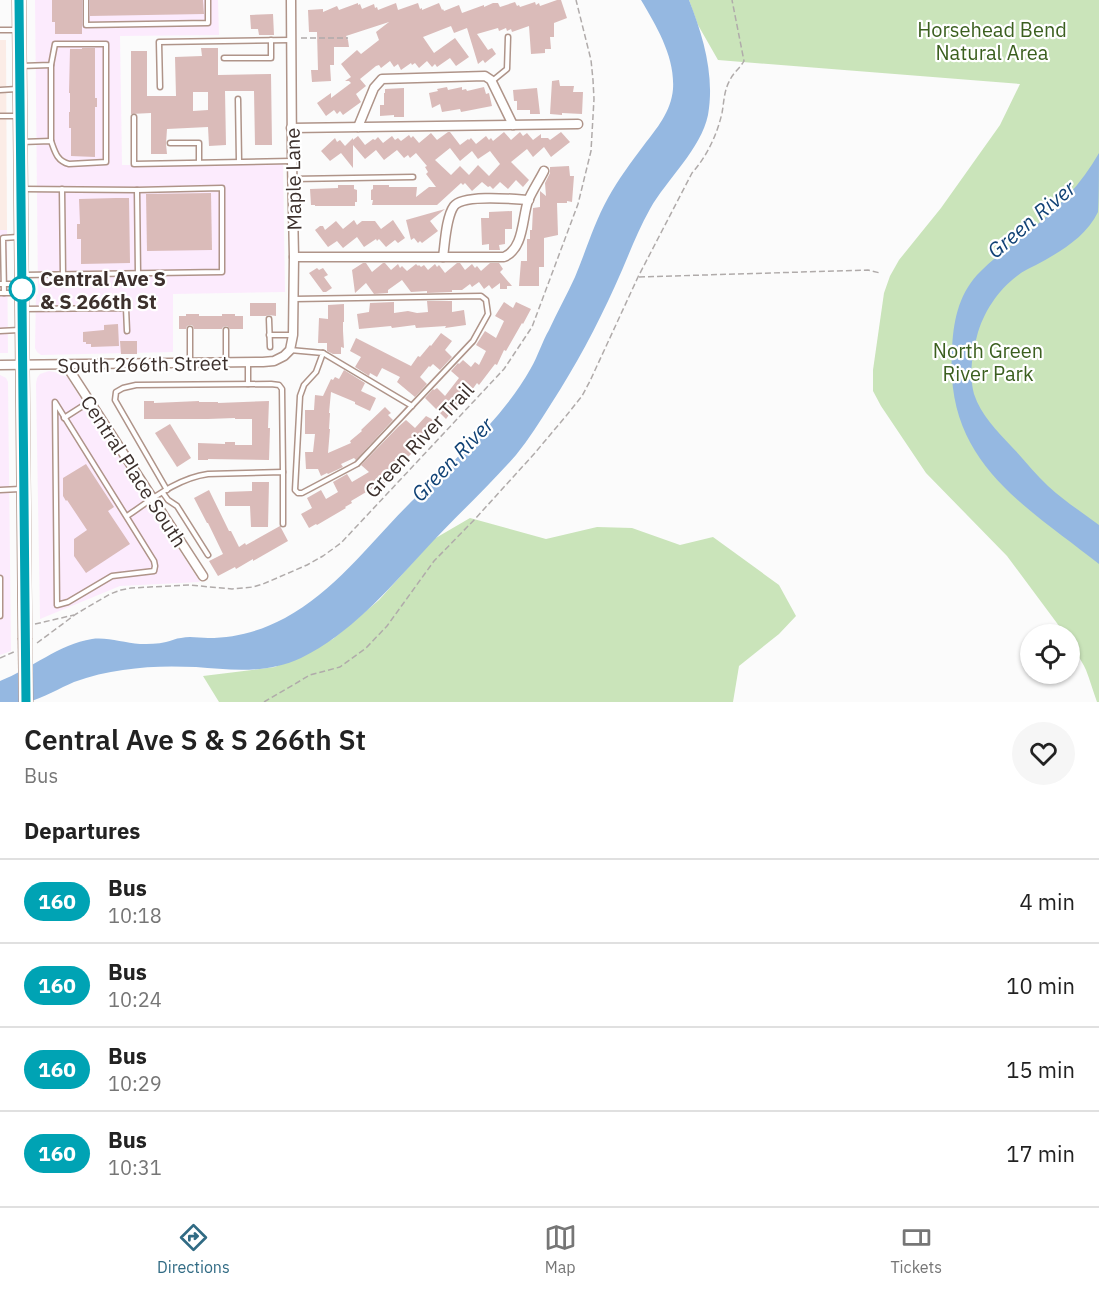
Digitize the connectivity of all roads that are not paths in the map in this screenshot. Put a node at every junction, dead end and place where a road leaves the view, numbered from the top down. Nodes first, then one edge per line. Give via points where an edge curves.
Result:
1 (19, 0) edge
2 (86, 0) edge
3 (208, 0) edge
4 (291, 0) edge
5 (0, 30) edge
6 (20, 30) junction
7 (508, 37) dead end
8 (291, 39) junction
9 (271, 40) junction
10 (224, 58) dead end
11 (51, 65) junction
12 (20, 66) junction
13 (491, 82) junction
14 (160, 87) dead end
15 (21, 89) junction
16 (0, 90) edge
17 (238, 99) dead end
18 (0, 116) edge
19 (21, 116) junction
20 (134, 117) dead end
21 (578, 124) dead end
22 (513, 125) junction
23 (358, 127) junction
24 (291, 128) junction
25 (51, 141) junction
26 (21, 142) junction
27 (170, 142) dead end
28 (291, 160) junction
29 (199, 162) junction
30 (239, 162) junction
31 (544, 171) dead end
32 (413, 177) dead end
33 (292, 180) junction
34 (21, 189) junction
35 (62, 189) junction
36 (137, 190) junction
37 (529, 201) junction
38 (22, 237) junction
39 (294, 257) junction
40 (443, 257) junction
41 (138, 274) junction
42 (63, 275) junction
43 (2, 284) edge
44 (22, 284) junction
45 (2, 293) edge
46 (293, 299) junction
47 (22, 309) junction
48 (269, 319) dead end
49 (190, 329) dead end
50 (22, 330) junction
51 (226, 330) dead end
52 (0, 331) edge
53 (127, 331) dead end
54 (293, 334) junction
55 (269, 335) junction
56 (270, 347) dead end
57 (287, 353) junction
58 (323, 353) junction
59 (190, 363) junction
60 (226, 363) junction
61 (248, 363) junction
62 (23, 364) junction
63 (0, 365) edge
64 (66, 365) junction
65 (248, 384) junction
66 (90, 401) junction
67 (412, 406) junction
68 (64, 418) junction
69 (283, 472) junction
70 (24, 489) junction
71 (0, 490) edge
72 (165, 491) junction
73 (152, 499) junction
74 (127, 516) junction
75 (283, 524) dead end
76 (208, 555) dead end
77 (203, 576) dead end
78 (0, 578) edge
79 (0, 616) edge
80 (26, 702) edge

1 - 6 main road
2 - 3 lane via 86,25 208,23
4 - 8 street, Maple Lane
5 - 6 lane
6 - 12 main road
7 - 13 lane via 507,69
8 - 9 lane
8 - 24 street, Maple Lane
9 - 10 lane via 271,58
9 - 14 lane via 159,42
11 - 12 lane
11 - 25 lane
11 - 25 lane via 55,44 106,44 106,162 63,162
12 - 15 main road
13 - 22 street
13 - 23 street via 485,76 382,79 374,88
15 - 16 lane
15 - 19 main road
17 - 30 lane
18 - 19 lane
19 - 26 main road
20 - 29 lane via 134,164
21 - 22 street
22 - 23 street
23 - 24 street
24 - 28 street, Maple Lane
25 - 26 lane
26 - 34 main road
27 - 29 lane via 199,142
28 - 30 lane
28 - 33 street, Maple Lane
29 - 30 lane
31 - 37 street
32 - 33 lane
33 - 39 street, Maple Lane
34 - 35 lane
34 - 38 main road
35 - 36 lane
35 - 42 lane
36 - 41 lane
36 - 41 lane via 222,188 222,272
37 - 40 street via 519,240 510,254
37 - 40 street via 497,198 457,203 449,216
38 - 43 lane via 3,238
38 - 44 main road
39 - 40 street
39 - 46 street, Maple Lane
41 - 42 lane
42 - 44 lane
43 - 44 lane
43 - 45 lane
44 - 45 lane
44 - 47 main road
46 - 54 street, Maple Lane
46 - 67 lane via 481,296 486,300 488,314 473,341
47 - 50 main road
47 - 53 lane via 126,308
48 - 55 lane
49 - 59 lane
50 - 52 lane
50 - 62 main road
51 - 60 lane
54 - 55 lane
54 - 57 street, Maple Lane
55 - 56 lane
57 - 58 lane
57 - 61 street, South 266th Street via 274,361
58 - 67 lane
58 - 67 lane via 300,396 298,493 357,464
59 - 60 street, South 266th Street
59 - 64 street, South 266th Street
60 - 61 street, South 266th Street
61 - 65 lane
62 - 63 street, South 266th Street
62 - 64 street, South 266th Street
62 - 70 main road
64 - 66 street, Central Place South
65 - 69 lane via 282,388
65 - 72 lane via 136,385 116,392 115,400
66 - 68 lane
66 - 73 street, Central Place South
68 - 74 lane
68 - 74 lane via 55,402 57,605 112,576 154,570 154,561
69 - 72 lane via 198,475
69 - 75 lane
70 - 71 lane
70 - 80 main road, bridge
72 - 73 lane
72 - 76 lane
73 - 74 lane
73 - 77 street, Central Place South
78 - 79 lane

